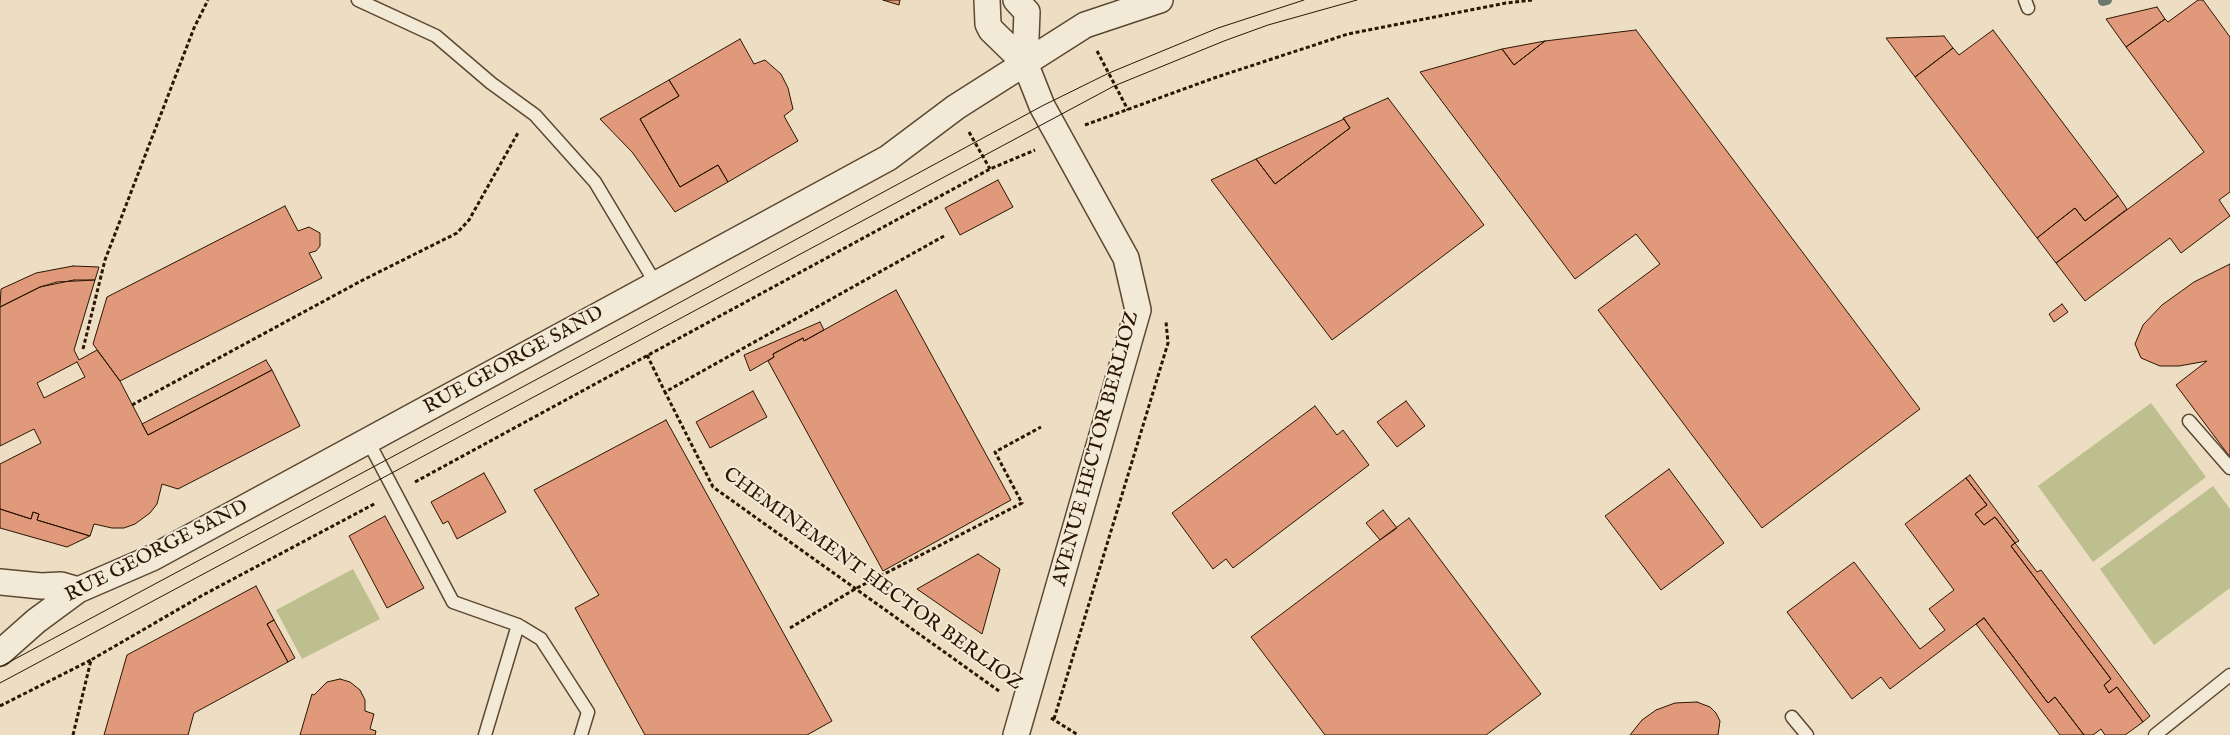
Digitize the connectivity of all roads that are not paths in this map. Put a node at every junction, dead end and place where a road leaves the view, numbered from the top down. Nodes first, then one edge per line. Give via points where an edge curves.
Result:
1 (358, 0) edge
2 (987, 0) edge
3 (1016, 0) edge
4 (1160, 0) edge
5 (1025, 63) junction
6 (656, 284) junction
7 (2189, 421) dead end
8 (368, 441) junction
9 (2230, 468) edge
10 (0, 582) edge
11 (78, 590) junction
12 (518, 625) junction
13 (0, 653) edge
14 (2230, 675) edge
15 (1792, 717) dead end
16 (485, 735) edge
17 (581, 735) edge
18 (1016, 735) edge
19 (1807, 735) edge
20 (2155, 735) edge

1 - 6 lane via 436,36 531,112 595,182
2 - 5 street via 991,30
3 - 5 street via 1027,12
4 - 5 street, RUE GEORGE SAND via 1085,25
5 - 6 street, RUE GEORGE SAND via 956,107 888,158
5 - 18 street, AVENUE HECTOR BERLIOZ via 1042,106 1126,258 1138,310
6 - 8 street, RUE GEORGE SAND
7 - 9 lane
8 - 11 street, RUE GEORGE SAND via 152,558
8 - 12 lane via 453,602
10 - 11 street via 61,585
11 - 13 street, RUE GEORGE SAND
12 - 16 lane
12 - 17 lane via 541,639 588,712
14 - 20 lane
15 - 19 lane

